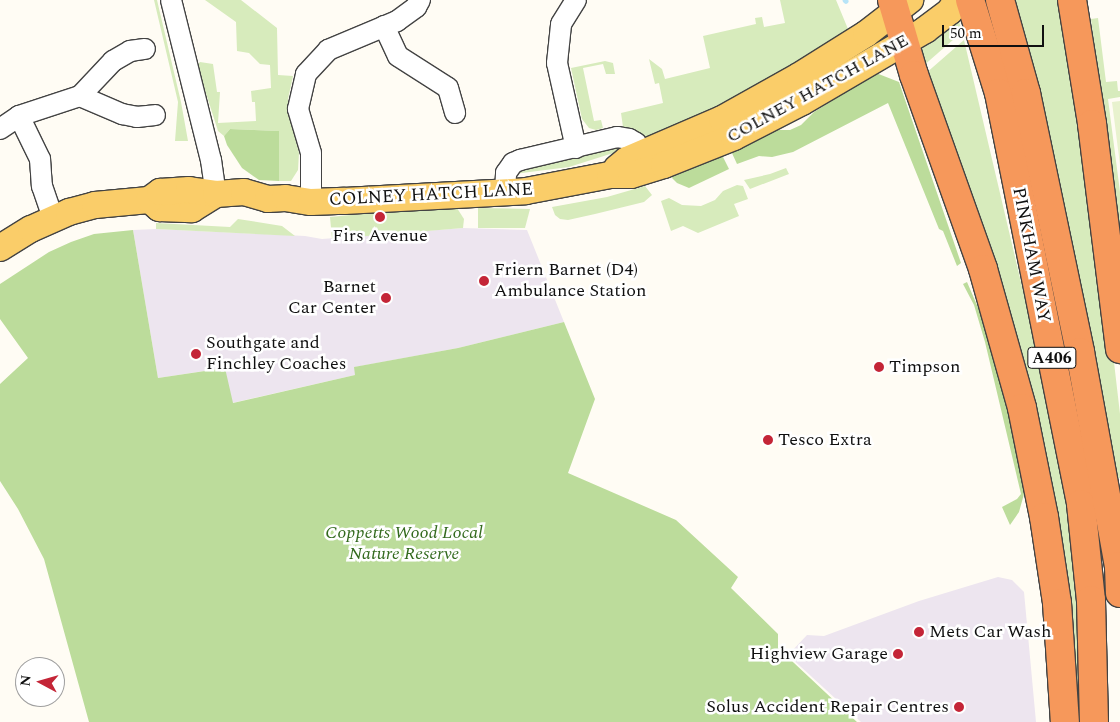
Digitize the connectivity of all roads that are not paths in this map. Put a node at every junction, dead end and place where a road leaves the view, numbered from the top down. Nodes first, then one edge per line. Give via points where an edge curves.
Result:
1 (172, 0) edge
2 (420, 0) edge
3 (576, 0) edge
4 (956, 0) edge
5 (970, 0) edge
6 (1000, 0) edge
7 (1072, 0) edge
8 (912, 13) edge
9 (384, 26) junction
10 (145, 49) dead end
11 (80, 96) junction
12 (455, 113) dead end
13 (155, 115) dead end
14 (19, 116) junction
15 (0, 129) edge
16 (576, 148) junction
17 (640, 154) junction
18 (610, 175) junction
19 (505, 193) junction
20 (216, 194) junction
21 (311, 202) junction
22 (53, 218) junction
23 (0, 248) edge
24 (1120, 350) edge
25 (1120, 593) edge
26 (1065, 718) edge
27 (1094, 722) edge

1 - 20 street via 207,142
2 - 9 street via 416,8 397,22
3 - 16 street via 561,24 557,64
4 - 8 main road, COLNEY HATCH LANE via 950,11
5 - 27 highway, PINKHAM WAY / A406 via 999,93 1081,504 1092,600
6 - 25 highway, PINKHAM WAY / A406 via 1026,93 1080,352 1119,566
7 - 24 highway via 1092,124
8 - 17 main road, COLNEY HATCH LANE via 866,34 799,76 722,118
8 - 18 main road, COLNEY HATCH LANE via 802,102 734,137 664,165 630,175
8 - 26 highway via 1022,408 1050,558
9 - 12 street via 398,56 448,88
9 - 21 street via 328,50 306,74 298,109 311,153
10 - 11 street via 130,51 113,61
11 - 13 street via 122,114
11 - 14 street
14 - 15 street
14 - 22 street via 40,159 42,186
16 - 17 street via 617,137 636,143
16 - 19 street via 513,163 506,173
17 - 18 main road, COLNEY HATCH LANE via 627,160
18 - 19 main road, COLNEY HATCH LANE
19 - 21 main road, COLNEY HATCH LANE
20 - 21 main road, COLNEY HATCH LANE via 244,192 268,199
20 - 22 main road, COLNEY HATCH LANE via 189,190 160,192 149,200 95,205
22 - 23 main road, COLNEY HATCH LANE

